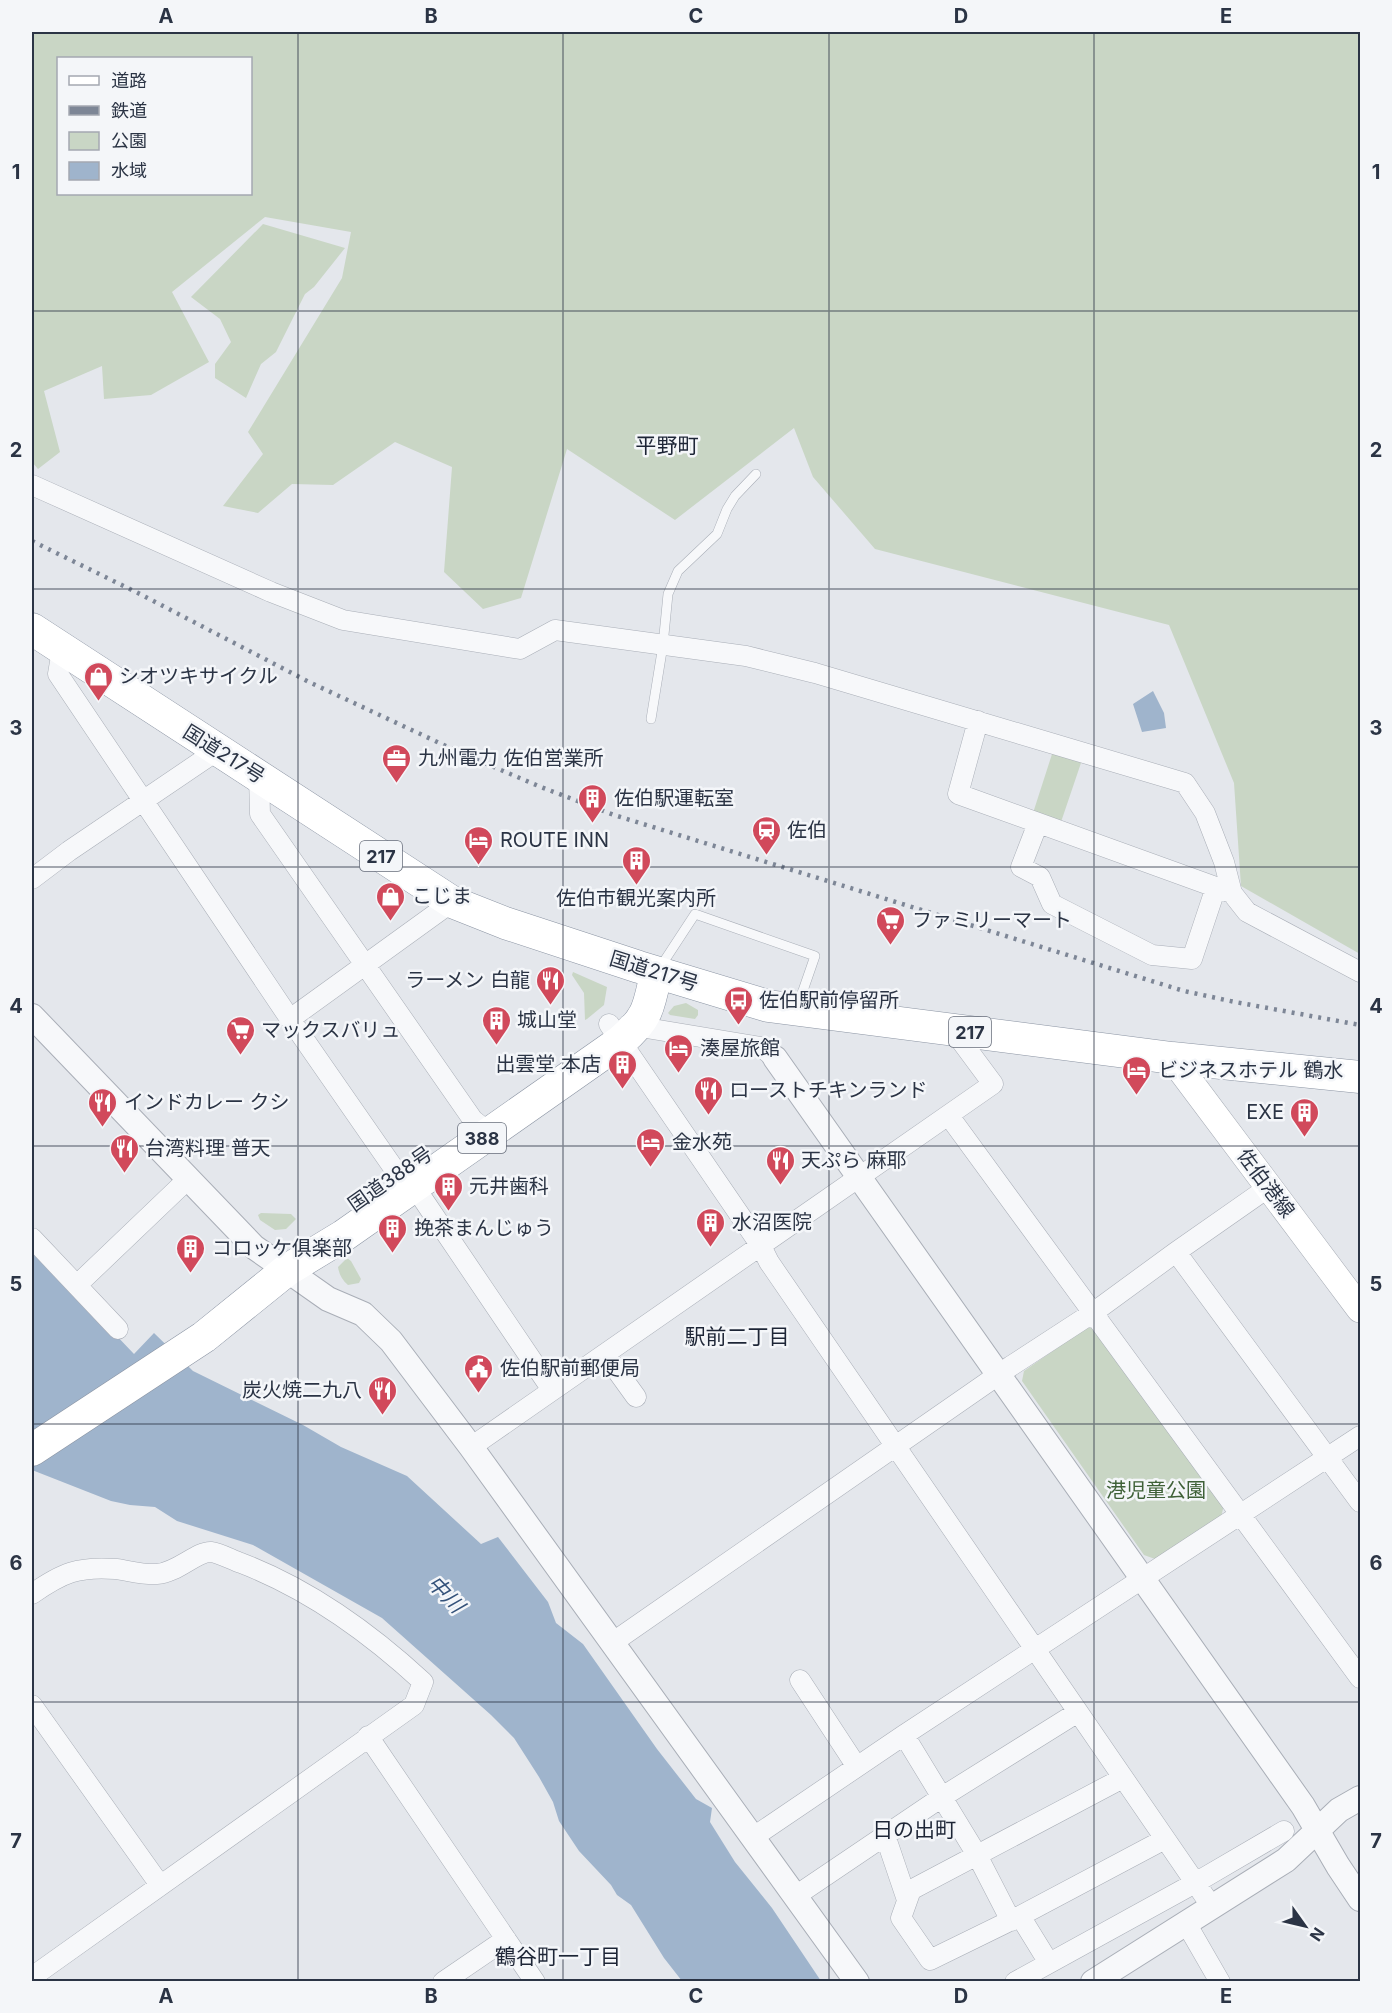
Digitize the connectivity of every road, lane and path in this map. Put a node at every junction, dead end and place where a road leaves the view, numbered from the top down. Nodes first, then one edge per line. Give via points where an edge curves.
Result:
1 (756, 474) dead end
2 (32, 485) edge
3 (32, 629) edge
4 (663, 645) junction
5 (62, 650) junction
6 (651, 719) dead end
7 (978, 721) junction
8 (218, 750) junction
9 (259, 775) junction
10 (144, 800) junction
11 (1038, 823) junction
12 (32, 879) edge
13 (1224, 890) junction
14 (452, 902) junction
15 (365, 964) junction
16 (1360, 972) edge
17 (657, 973) junction
18 (797, 1010) junction
19 (32, 1016) edge
20 (290, 1019) junction
21 (623, 1030) junction
22 (953, 1030) junction
23 (775, 1058) joint
24 (1172, 1058) junction
25 (1360, 1077) edge
26 (949, 1116) junction
27 (481, 1127) junction
28 (860, 1178) junction
29 (188, 1179) junction
30 (406, 1180) junction
31 (1269, 1187) junction
32 (32, 1238) edge
33 (761, 1246) junction
34 (1176, 1251) junction
35 (287, 1270) junction
36 (76, 1285) junction
37 (1360, 1309) edge
38 (1094, 1312) junction
39 (118, 1329) dead end
40 (604, 1354) junction
41 (999, 1374) junction
42 (552, 1390) junction
43 (636, 1397) dead end
44 (1360, 1436) edge
45 (895, 1446) junction
46 (471, 1447) junction
47 (32, 1450) edge
48 (1328, 1457) junction
49 (1360, 1502) edge
50 (1241, 1514) junction
51 (1143, 1578) junction
52 (32, 1594) edge
53 (612, 1643) junction
54 (1035, 1649) junction
55 (1360, 1678) edge
56 (800, 1680) dead end
57 (32, 1705) edge
58 (1078, 1712) junction
59 (904, 1735) junction
60 (368, 1736) junction
61 (857, 1767) junction
62 (1123, 1778) junction
63 (942, 1797) junction
64 (1360, 1798) edge
65 (1317, 1830) junction
66 (1284, 1832) dead end
67 (885, 1835) junction
68 (753, 1838) junction
69 (1165, 1839) junction
70 (977, 1855) junction
71 (1195, 1883) junction
72 (160, 1885) junction
73 (794, 1897) junction
74 (1360, 1899) edge
75 (907, 1900) junction
76 (1212, 1907) junction
77 (1016, 1918) junction
78 (1186, 1923) junction
79 (506, 1939) junction
80 (1049, 1963) junction
81 (32, 1977) edge
82 (443, 1982) edge
83 (535, 1982) edge
84 (856, 1982) edge
85 (1015, 1982) edge
86 (1093, 1982) edge
87 (1220, 1982) edge

1 - 4 lane via 735,496 717,534 678,571 668,594
2 - 4 street via 343,620 520,649 555,630
3 - 5 highway, 国道217号 / 217
4 - 6 lane
4 - 7 street via 746,656
5 - 8 highway, 国道217号 / 217
5 - 10 street via 58,674
7 - 11 street via 958,794
7 - 13 street via 1185,783 1205,813 1224,862
8 - 9 highway, 国道217号 / 217
8 - 10 street
9 - 14 highway, 国道217号 / 217
9 - 15 street via 260,814
10 - 12 street
10 - 20 street
11 - 13 street
11 - 13 street via 1021,867 1040,877 1052,904 1152,955 1192,959
13 - 16 street via 1246,912
14 - 15 street
14 - 17 highway, 国道217号 / 217
15 - 20 street
15 - 27 street
17 - 18 highway, 国道217号 / 217 via 768,1006
17 - 18 lane via 694,914 814,956
17 - 21 highway, 国道388号 / 388 via 649,1007
18 - 22 highway, 国道217号 / 217
19 - 29 street
20 - 30 street
21 - 23 street via 761,1047
21 - 27 highway, 国道388号 / 388
21 - 33 street
22 - 24 highway, 国道217号 / 217
22 - 26 street via 993,1084
23 - 28 street
24 - 25 highway, 国道217号 / 217
24 - 31 main road, 佐伯港線
26 - 28 street
26 - 38 street
27 - 30 highway, 国道388号 / 388
28 - 33 street
28 - 41 street
29 - 35 street via 254,1247
29 - 36 street
30 - 35 highway, 国道388号 / 388 via 343,1236
30 - 42 street
31 - 34 street
31 - 37 main road, 佐伯港線
32 - 36 street
33 - 40 street
33 - 45 street
34 - 38 street
34 - 48 street
35 - 46 street via 328,1299 363,1314 391,1341
35 - 47 highway, 国道388号 / 388 via 182,1352
36 - 39 street
38 - 41 street
38 - 50 street
40 - 42 street
40 - 43 street
41 - 45 street
41 - 51 street
42 - 46 street
44 - 48 street
45 - 53 street
45 - 54 street
46 - 53 street
48 - 49 street
48 - 50 street
50 - 51 street
50 - 55 street
51 - 54 street
51 - 65 street
52 - 60 street via 54,1578 73,1571 116,1569 158,1575 205,1552 251,1567 287,1584 369,1635 423,1682 414,1705
53 - 68 street
54 - 58 street
54 - 59 street
56 - 61 street
57 - 72 street
58 - 62 street
58 - 63 street
59 - 61 street
59 - 63 street
60 - 72 street
60 - 79 street
61 - 68 street
62 - 69 street
62 - 70 street
63 - 67 street
63 - 70 street
64 - 65 street
65 - 74 street
65 - 76 street via 1286,1860
66 - 71 street
67 - 73 street
67 - 75 street
68 - 73 street
69 - 71 street
69 - 77 street
70 - 75 street via 911,1890
70 - 77 street
71 - 76 street
71 - 80 street
72 - 81 street
73 - 84 street
75 - 77 street via 901,1918 930,1960
76 - 78 street
77 - 80 street
78 - 86 street
78 - 87 street
79 - 82 street
79 - 83 street
80 - 85 street

